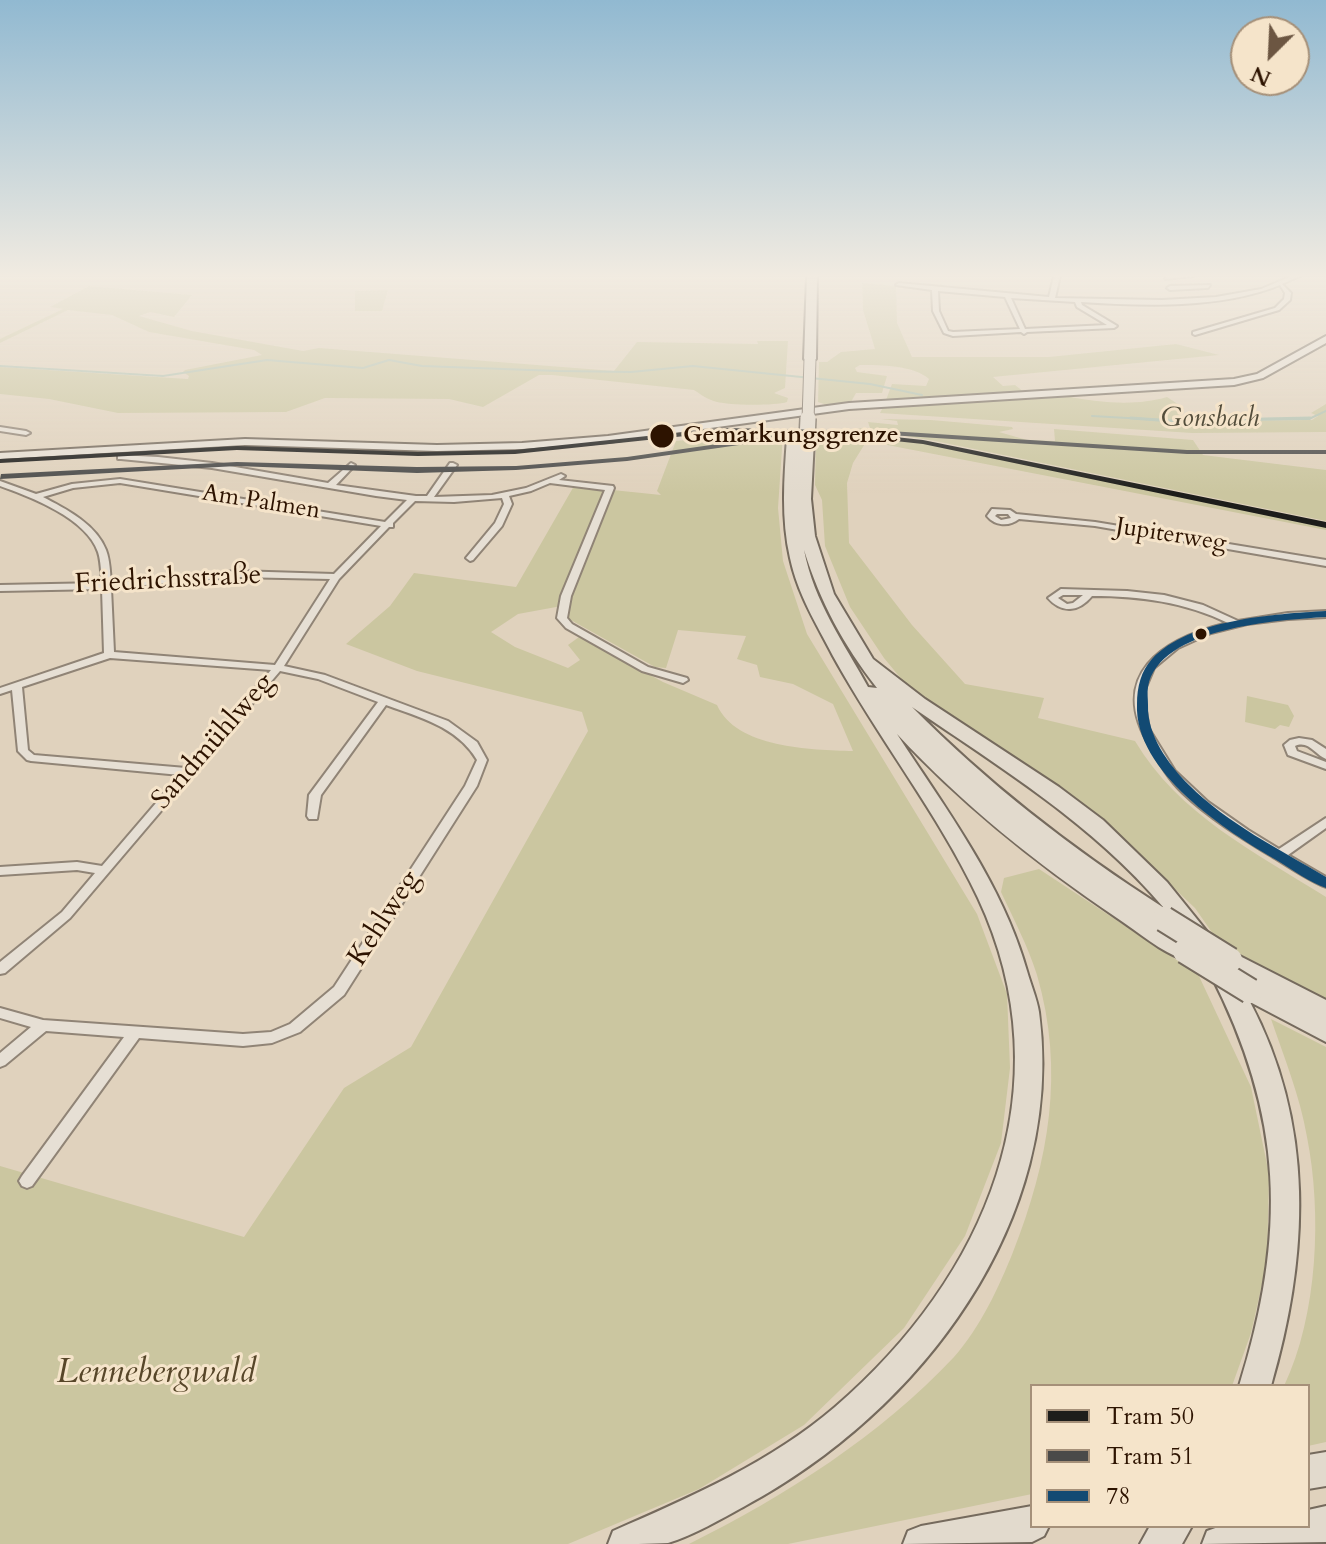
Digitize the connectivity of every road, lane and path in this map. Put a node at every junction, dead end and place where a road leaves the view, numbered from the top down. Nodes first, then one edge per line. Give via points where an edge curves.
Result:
1 (804, 348) edge
2 (805, 348) edge
3 (1310, 348) edge
4 (804, 359) junction
5 (0, 429) edge
6 (26, 433) dead end
7 (801, 438) junction
8 (0, 456) edge
9 (121, 457) dead end
10 (351, 465) dead end
11 (453, 465) dead end
12 (561, 476) dead end
13 (551, 481) junction
14 (0, 483) edge
15 (330, 486) junction
16 (504, 494) junction
17 (38, 496) junction
18 (411, 500) junction
19 (428, 500) junction
20 (1015, 516) dead end
21 (390, 525) junction
22 (470, 558) dead end
23 (1326, 563) edge
24 (336, 577) junction
25 (104, 586) junction
26 (0, 588) edge
27 (1089, 593) dead end
28 (1326, 614) edge
29 (1234, 622) junction
30 (840, 652) junction
31 (109, 655) junction
32 (868, 663) junction
33 (278, 668) junction
34 (683, 680) dead end
35 (17, 686) junction
36 (0, 691) edge
37 (384, 700) junction
38 (1321, 745) edge
39 (1326, 756) edge
40 (1326, 766) edge
41 (188, 772) junction
42 (313, 816) dead end
43 (1326, 822) edge
44 (1280, 854) junction
45 (103, 870) junction
46 (0, 871) edge
47 (1326, 883) edge
48 (0, 969) edge
49 (1326, 1012) edge
50 (0, 1013) edge
51 (43, 1025) junction
52 (135, 1032) junction
53 (1326, 1032) edge
54 (0, 1061) edge
55 (27, 1181) dead end
56 (1256, 1384) edge
57 (1030, 1524) edge
58 (1172, 1528) edge
59 (1305, 1528) edge
60 (626, 1544) edge
61 (921, 1544) edge
62 (1158, 1544) edge
63 (1220, 1544) edge

1 - 4 highway
2 - 4 highway
3 - 8 main road via 1260,376 1231,383 824,409 608,439 437,448 245,442
4 - 7 highway, bridge
5 - 6 street
7 - 30 highway via 790,505 793,543 803,586
7 - 32 highway via 808,539 838,615
9 - 15 street
10 - 15 street
11 - 19 street
12 - 13 street
13 - 16 street
13 - 34 street via 610,488 562,618 645,669
14 - 17 street
15 - 18 street
16 - 19 street
16 - 22 street via 508,504 499,524
17 - 21 street, Am Palmen via 120,481
17 - 25 street via 88,532 103,551
18 - 19 street
18 - 21 street, Sandmühlweg
20 - 23 street, Jupiterweg via 1095,524
21 - 24 street, Sandmühlweg
24 - 25 street, Friedrichsstraße via 236,574
24 - 33 street, Sandmühlweg
25 - 26 street, Friedrichsstraße
25 - 31 street
27 - 29 street via 1173,599
28 - 29 street
29 - 44 street via 1175,643 1153,664 1141,685 1141,720 1172,774
30 - 53 highway, bridge via 907,734 982,805 1081,882 1185,951
30 - 60 highway via 877,723 968,856 1005,933 1023,995 1030,1049 1030,1091 1014,1176 975,1265 947,1309 847,1417 784,1464
31 - 33 street, Kehlweg
31 - 35 street
32 - 49 highway, bridge via 907,713 1053,844 1230,960
32 - 56 highway via 1116,843 1177,908 1229,985 1267,1074 1287,1175 1283,1286
33 - 37 street, Kehlweg
33 - 41 street, Sandmühlweg
35 - 36 street
35 - 41 street via 23,751 31,758
37 - 42 street via 315,795
37 - 52 street, Kehlweg via 460,732 482,760 471,786 339,991 295,1028 272,1037 243,1040
38 - 39 street
38 - 40 street via 1289,745 1292,753
41 - 45 street, Sandmühlweg
43 - 44 street
44 - 47 street
45 - 46 street via 77,866
45 - 48 street, Sandmühlweg via 57,924
50 - 51 street, Kehlweg
51 - 52 street, Kehlweg
51 - 54 street
52 - 55 street
57 - 61 highway
58 - 62 highway
59 - 63 highway

